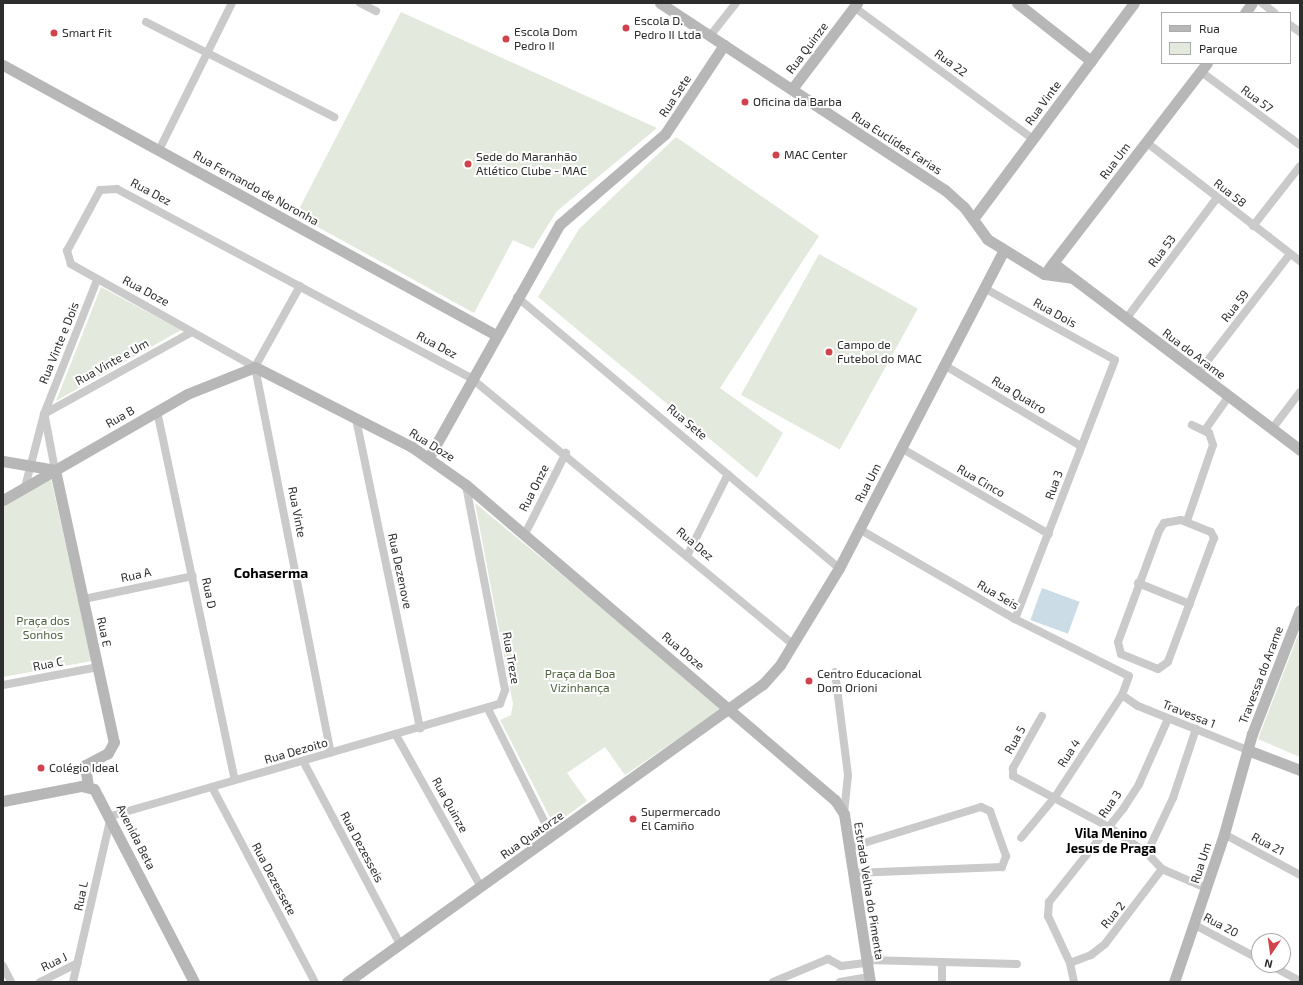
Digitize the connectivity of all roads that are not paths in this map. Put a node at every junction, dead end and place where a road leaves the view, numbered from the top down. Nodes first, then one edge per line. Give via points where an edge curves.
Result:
1 (232, 3) edge
2 (360, 3) edge
3 (660, 3) edge
4 (736, 3) edge
5 (1018, 3) edge
6 (1134, 3) edge
7 (1252, 3) edge
8 (1262, 3) edge
9 (856, 5) edge
10 (376, 11) dead end
11 (1246, 12) edge
12 (1274, 12) edge
13 (146, 22) dead end
14 (1291, 26) edge
15 (1300, 32) edge
16 (710, 36) junction
17 (724, 45) junction
18 (207, 53) junction
19 (1091, 61) junction
20 (3, 65) edge
21 (1203, 67) edge
22 (792, 90) junction
23 (334, 117) dead end
24 (1033, 139) junction
25 (1146, 142) junction
26 (1300, 145) edge
27 (159, 150) junction
28 (1300, 166) edge
29 (1217, 198) junction
30 (973, 219) junction
31 (1254, 226) junction
32 (1004, 250) junction
33 (1290, 254) junction
34 (1300, 261) edge
35 (1053, 263) junction
36 (75, 267) joint
37 (1044, 274) junction
38 (1072, 278) junction
39 (97, 280) junction
40 (300, 286) junction
41 (984, 288) junction
42 (517, 297) junction
43 (1126, 319) junction
44 (192, 332) junction
45 (496, 335) junction
46 (1115, 360) joint
47 (944, 365) junction
48 (255, 367) junction
49 (1198, 373) junction
50 (471, 378) junction
51 (1300, 392) edge
52 (1229, 396) junction
53 (157, 411) junction
54 (44, 414) junction
55 (356, 419) junction
56 (1192, 425) dead end
57 (1272, 429) junction
58 (1205, 430) junction
59 (1081, 446) junction
60 (901, 448) junction
61 (1300, 450) edge
62 (566, 453) junction
63 (429, 457) junction
64 (3, 461) edge
65 (29, 468) junction
66 (55, 470) junction
67 (728, 474) junction
68 (466, 485) junction
69 (25, 487) junction
70 (3, 500) edge
71 (1187, 521) junction
72 (859, 529) junction
73 (525, 534) junction
74 (1049, 534) junction
75 (688, 554) junction
76 (839, 568) junction
77 (193, 576) junction
78 (1138, 583) junction
79 (84, 599) junction
80 (1190, 604) junction
81 (1300, 610) edge
82 (1015, 619) junction
83 (792, 644) junction
84 (98, 667) junction
85 (835, 672) dead end
86 (1130, 676) joint
87 (3, 685) edge
88 (1122, 695) junction
89 (731, 709) junction
90 (488, 710) junction
91 (1042, 716) dead end
92 (1168, 719) junction
93 (420, 728) junction
94 (1196, 729) junction
95 (396, 735) junction
96 (1250, 751) junction
97 (331, 754) junction
98 (303, 761) junction
99 (1300, 770) edge
100 (235, 780) junction
101 (88, 786) junction
102 (212, 787) junction
103 (1055, 797) junction
104 (3, 801) edge
105 (844, 814) junction
106 (111, 816) junction
107 (1109, 827) junction
108 (1224, 834) junction
109 (552, 837) junction
110 (1021, 838) dead end
111 (851, 847) junction
112 (1147, 853) junction
113 (1162, 869) junction
114 (854, 873) junction
115 (1300, 875) edge
116 (481, 887) junction
117 (1206, 888) junction
118 (1194, 924) junction
119 (400, 944) junction
120 (1251, 955) edge
121 (867, 961) junction
122 (942, 962) junction
123 (78, 963) junction
124 (1070, 963) junction
125 (1017, 964) dead end
126 (3, 966) edge
127 (1285, 973) edge
128 (869, 980) edge
129 (1300, 981) edge
130 (11, 982) edge
131 (40, 982) edge
132 (73, 982) edge
133 (194, 982) edge
134 (315, 982) edge
135 (347, 982) edge
136 (773, 982) edge
137 (840, 982) edge
138 (942, 982) edge
139 (1074, 982) edge
140 (1174, 982) edge

1 - 18 street
2 - 10 street
3 - 16 street, Rua Euclídes Farias
4 - 16 street
5 - 19 street
6 - 19 street, Rua Vinte
7 - 11 street
8 - 12 street
9 - 22 street, Rua Quinze
9 - 24 street, Rua 22
13 - 18 street
14 - 15 street
16 - 17 street, Rua Euclídes Farias
17 - 22 street, Rua Euclídes Farias
17 - 42 street, Rua Sete via 665,134 566,217
18 - 23 street
18 - 27 street
19 - 24 street, Rua Vinte
20 - 27 street, Rua Fernando de Noronha
21 - 25 street, Rua Um
21 - 26 street, Rua 57
22 - 30 street, Rua Euclídes Farias via 945,190
24 - 30 street, Rua Vinte
25 - 29 street, Rua 58
25 - 35 street, Rua Um
27 - 45 street, Rua Fernando de Noronha
28 - 31 street
29 - 31 street, Rua 58
29 - 43 street, Rua 53
30 - 32 street, Rua Euclídes Farias via 983,236
31 - 33 street, Rua 58
32 - 37 street, Rua Euclídes Farias
32 - 41 street, Rua Um
33 - 34 street, Rua 58
33 - 49 street, Rua 59
35 - 37 street, Rua Um
35 - 38 street, Rua do Arame
36 - 39 street, Rua Doze
36 - 40 street, Rua Dez via 67,251 97,193 108,187
37 - 38 street, Rua Euclídes Farias
38 - 43 street, Rua do Arame
39 - 44 street, Rua Doze
39 - 54 street, Rua Vinte e Dois
40 - 48 street
40 - 50 street, Rua Dez
41 - 46 street, Rua Dois
41 - 47 street, Rua Um
42 - 45 street, Rua Sete
42 - 67 street, Rua Sete
43 - 49 street, Rua do Arame
44 - 48 street, Rua Doze
44 - 54 street, Rua Vinte e Um
45 - 50 street, Rua Sete
46 - 59 street, Rua 3
47 - 59 street, Rua Quatro
47 - 60 street, Rua Um
48 - 53 street, Rua B via 211,382
48 - 55 street, Rua Doze
48 - 97 street, Rua Vinte
49 - 52 street, Rua do Arame
50 - 62 street, Rua Dez
50 - 63 street, Rua Sete
51 - 57 street
52 - 57 street, Rua do Arame
52 - 58 street
53 - 66 street, Rua B
53 - 77 street, Rua D
54 - 65 street, Rua Vinte e Dois
54 - 66 street
55 - 63 street, Rua Doze
55 - 93 street, Rua Dezenove
56 - 58 street
57 - 61 street, Rua do Arame
58 - 71 street via 1213,445
59 - 74 street, Rua 3
60 - 72 street, Rua Um
60 - 74 street, Rua Cinco
62 - 73 street, Rua Onze
62 - 75 street, Rua Dez
63 - 68 street, Rua Doze
64 - 65 street
65 - 66 street
65 - 69 street, Rua Vinte e Dois
66 - 69 street, Rua B
66 - 79 street, Rua E
67 - 75 street
67 - 76 street, Rua Sete
68 - 73 street, Rua Doze
68 - 90 street, Rua Treze via 505,690 500,704
69 - 70 street, Rua B
71 - 78 street via 1169,521 1161,527
71 - 80 street via 1211,532 1214,538
72 - 76 street, Rua Um
72 - 82 street, Rua Seis
73 - 89 street, Rua Doze
74 - 82 street, Rua 3
75 - 83 street, Rua Dez
76 - 83 street, Rua Um
77 - 79 street, Rua A
77 - 100 street, Rua D
78 - 80 street
78 - 80 street via 1118,642 1121,654 1158,669 1165,667
79 - 84 street, Rua E
81 - 96 street, Travessa do Arame via 1252,734
82 - 86 street, Rua Seis
83 - 89 street, Rua Um via 764,684
84 - 87 street, Rua C
84 - 101 street, Rua E via 113,746 108,753 86,763
85 - 105 street via 848,775
86 - 88 street, Rua 4
88 - 92 street, Travessa 1
88 - 103 street, Rua 4
89 - 105 street, Estrada Velha do Pimenta via 829,794
89 - 109 street, Rua Quatorze
90 - 93 street, Rua Dezoito
90 - 109 street
91 - 103 street, Rua 5 via 1013,768 1013,776
92 - 94 street, Travessa 1
92 - 107 street, Rua 3 via 1139,784
93 - 95 street, Rua Dezoito
94 - 96 street, Travessa 1
94 - 112 street via 1173,798
95 - 97 street, Rua Dezoito
95 - 116 street, Rua Quinze
96 - 99 street
96 - 108 street, Rua Um
97 - 98 street, Rua Dezoito
98 - 100 street, Rua Dezoito
98 - 119 street, Rua Dezesseis
100 - 102 street, Rua Dezoito
101 - 104 street
101 - 106 street, Avenida Beta via 98,792
102 - 106 street, Rua Dezoito
102 - 134 street, Rua Dezessete
103 - 107 street
103 - 110 street, Rua 4
105 - 111 street, Estrada Velha do Pimenta
106 - 123 street, Rua L
106 - 133 street, Avenida Beta
107 - 112 street
107 - 124 street, Rua 3 via 1050,902 1048,916
108 - 115 street, Rua 21
108 - 117 street, Rua Um
109 - 116 street, Rua Quatorze
111 - 114 street, Estrada Velha do Pimenta
111 - 114 street via 981,807 990,811 1006,856 1002,867
112 - 113 street
113 - 117 street
113 - 124 street, Rua 2 via 1105,944 1091,955
114 - 121 street, Estrada Velha do Pimenta
116 - 119 street, Rua Quatorze
117 - 118 street, Rua Um
118 - 120 street, Rua 20
118 - 140 street, Rua Um
119 - 135 street, Rua Quatorze
121 - 122 street
121 - 128 street, Estrada Velha do Pimenta
121 - 136 street via 841,966 828,959
122 - 125 street
122 - 138 street
123 - 131 street, Rua J
123 - 132 street, Rua L
124 - 139 street, Rua 3
126 - 130 street
127 - 129 street
128 - 137 street

